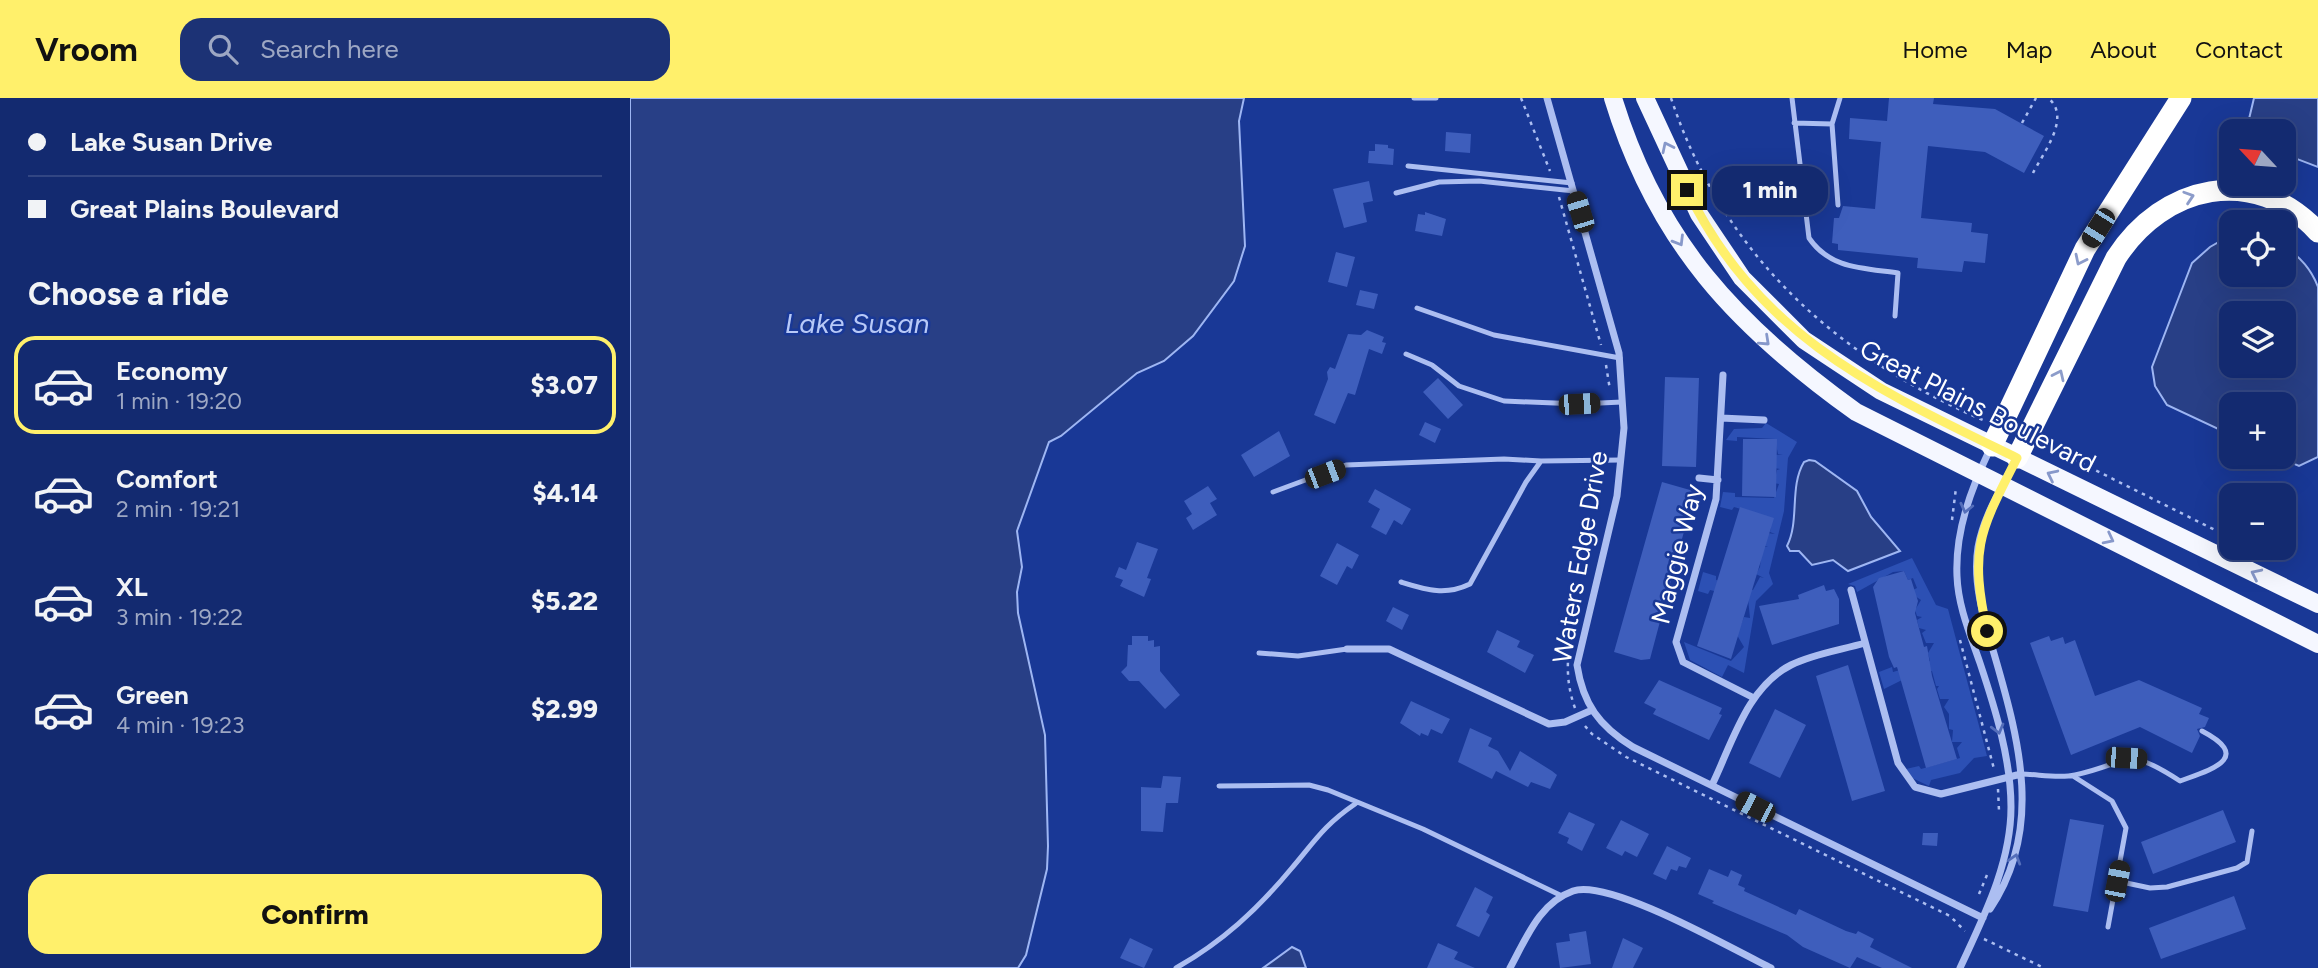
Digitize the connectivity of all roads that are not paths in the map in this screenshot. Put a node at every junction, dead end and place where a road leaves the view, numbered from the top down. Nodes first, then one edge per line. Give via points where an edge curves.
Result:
1 (1414, 98) edge
2 (1436, 98) edge
3 (1547, 98) edge
4 (1613, 98) edge
5 (1645, 98) edge
6 (1792, 98) edge
7 (1840, 98) edge
8 (2181, 98) edge
9 (1794, 122) junction
10 (1832, 124) junction
11 (1408, 166) dead end
12 (1573, 187) junction
13 (1396, 193) dead end
14 (1838, 205) dead end
15 (2318, 232) edge
16 (1418, 308) dead end
17 (1895, 316) dead end
18 (1406, 354) dead end
19 (1620, 358) junction
20 (1723, 375) dead end
21 (1622, 402) junction
22 (1721, 418) junction
23 (1764, 420) dead end
24 (1992, 446) junction
25 (2017, 458) junction
26 (1621, 460) junction
27 (1541, 461) junction
28 (1979, 473) junction
29 (1699, 478) dead end
30 (1718, 480) junction
31 (2003, 485) junction
32 (1273, 492) dead end
33 (1401, 582) dead end
34 (1851, 590) dead end
35 (2318, 604) edge
36 (2310, 640) edge
37 (1865, 643) junction
38 (1347, 649) joint
39 (1259, 653) dead end
40 (1754, 698) junction
41 (1592, 710) junction
42 (2202, 732) dead end
43 (2021, 774) junction
44 (2073, 776) junction
45 (2009, 777) junction
46 (1712, 785) junction
47 (1220, 786) dead end
48 (1355, 804) junction
49 (2252, 831) dead end
50 (2117, 881) junction
51 (1562, 896) junction
52 (1983, 918) junction
53 (2108, 927) dead end
54 (1176, 968) edge
55 (1510, 968) edge
56 (1771, 968) edge
57 (1961, 968) edge

1 - 2 lane
3 - 12 street, Waters Edge Drive
4 -> 28 main road via 1646,186 1686,252 1734,312 1794,368 1856,412
24 -> 5 main road, Great Plains Boulevard via 1881,391 1804,340 1742,278 1699,214
6 - 9 lane
7 - 10 lane
8 -> 24 highway via 2085,249
9 - 10 lane
9 - 17 lane via 1809,238 1818,251 1843,266 1898,273
10 - 14 lane
11 - 12 lane
12 - 13 lane via 1438,182
12 - 19 street, Waters Edge Drive
25 -> 15 highway via 2116,258 2149,218 2194,195 2248,191 2291,209
16 - 19 lane via 1494,335
18 - 21 lane via 1432,365 1459,386 1504,401
19 - 21 street, Waters Edge Drive
20 - 22 street, Maggie Way
21 - 26 street, Waters Edge Drive
22 - 23 street
22 - 30 street, Maggie Way
24 - 25 main road, Great Plains Boulevard
24 - 28 street
25 - 31 street
35 -> 25 main road, Great Plains Boulevard
26 - 27 lane
26 - 41 street, Waters Edge Drive via 1617,496 1577,665 1581,692
27 - 32 lane via 1346,465
27 - 33 lane via 1470,583 1437,593
28 - 31 main road
28 -> 45 street via 1958,544 1956,576
29 - 30 street
30 - 40 street, Maggie Way via 1676,642 1683,662 1694,670
31 -> 36 main road
31 - 43 street via 1981,536 1977,583
34 - 37 street
37 - 40 street via 1793,663 1764,684
37 - 45 street via 1898,763 1916,787 1941,794
38 - 39 lane via 1298,656
38 - 41 street via 1390,649 1549,724
40 - 46 street
41 - 46 street, Waters Edge Drive via 1612,735
42 - 44 lane via 2220,741 2226,758 2221,766 2180,781 2143,759 2126,758
43 - 44 lane
43 - 45 street
52 -> 43 street via 2007,884 2018,851 2023,822
44 - 50 lane via 2112,801 2121,813 2126,828
45 - 52 street via 2006,851
46 - 52 street, Waters Edge Drive
47 - 48 lane via 1309,785
48 - 51 lane via 1423,830
48 - 54 lane via 1326,824 1291,870 1216,945
49 - 50 lane via 2247,862 2237,868 2167,887
50 - 53 lane
51 - 55 street via 1537,918
51 - 56 street via 1576,890 1603,891 1652,909
52 - 57 street

